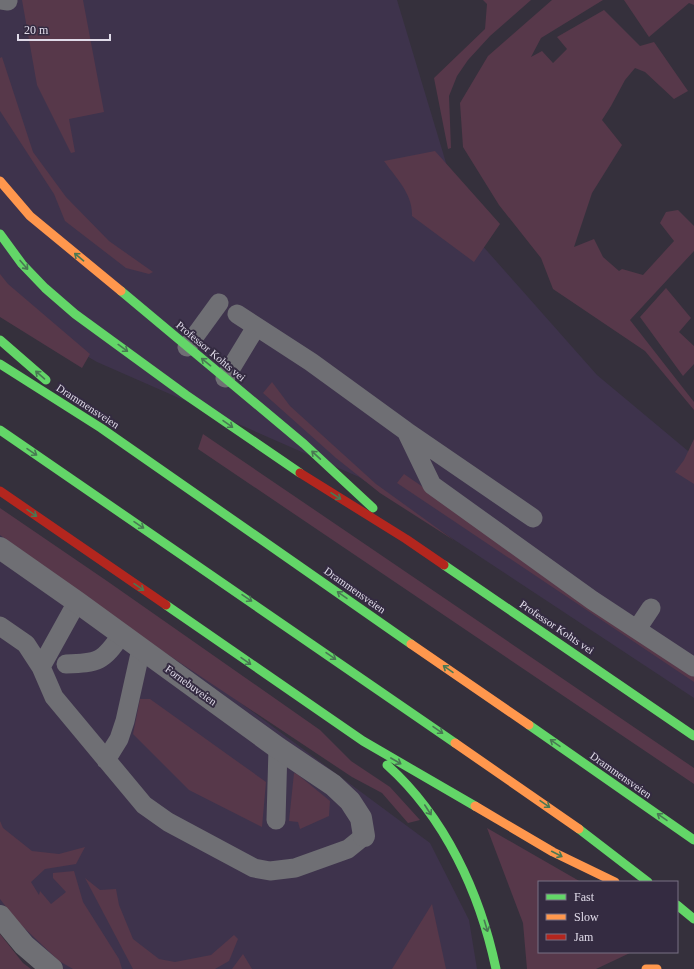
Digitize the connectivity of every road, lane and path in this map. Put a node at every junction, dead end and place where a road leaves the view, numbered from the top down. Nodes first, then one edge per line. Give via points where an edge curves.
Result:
1 (0, 182) edge
2 (0, 234) edge
3 (220, 303) dead end
4 (237, 314) dead end
5 (256, 327) junction
6 (0, 340) edge
7 (187, 347) junction
8 (0, 364) edge
9 (225, 378) junction
10 (101, 428) junction
11 (0, 430) edge
12 (406, 431) junction
13 (0, 491) edge
14 (533, 518) dead end
15 (406, 539) junction
16 (0, 548) edge
17 (77, 602) junction
18 (651, 608) dead end
19 (0, 626) edge
20 (637, 629) junction
21 (121, 635) junction
22 (141, 649) junction
23 (66, 664) dead end
24 (41, 667) junction
25 (694, 667) edge
26 (694, 736) edge
27 (363, 741) junction
28 (278, 748) junction
29 (106, 760) junction
30 (276, 820) dead end
31 (364, 836) joint
32 (694, 840) edge
33 (614, 881) edge
34 (647, 881) edge
35 (678, 906) edge
36 (678, 911) edge
37 (0, 916) edge
38 (694, 919) edge
39 (52, 969) edge
40 (496, 969) edge
41 (646, 969) edge
42 (657, 969) edge

7 -> 1 main road, Professor Kohts vei via 30,216
2 -> 15 main road, Professor Kohts vei via 22,264 75,314 267,451
3 - 7 lane
4 - 5 lane
5 - 9 lane
5 - 12 lane via 311,362
10 -> 6 main road
9 -> 7 main road, Professor Kohts vei
8 - 10 main road, Drammensveien
15 -> 9 main road, Professor Kohts vei via 304,444
32 -> 10 main road, Drammensveien
11 -> 34 main road via 574,824
12 - 14 lane
12 - 20 lane via 432,485 592,600
13 -> 27 main road
15 - 26 main road, Professor Kohts vei
16 - 17 street, Fornebuveien
17 - 21 street, Fornebuveien
17 - 24 lane
18 - 20 lane
19 - 24 lane via 26,644
20 - 25 lane
21 - 22 street, Fornebuveien
21 - 23 lane via 104,657 88,663
22 - 28 street, Fornebuveien
22 - 29 lane via 120,739
24 - 29 lane via 54,697
27 -> 33 main road via 553,852
27 -> 40 main road via 417,794 464,869 482,913
28 - 30 lane
28 - 31 street, Fornebuveien via 332,785 350,801 361,818
29 - 31 lane via 144,805 168,822 254,868 270,871 295,868 348,849
35 - 38 main road
36 - 38 main road
37 - 39 street via 24,945
41 - 42 main road

